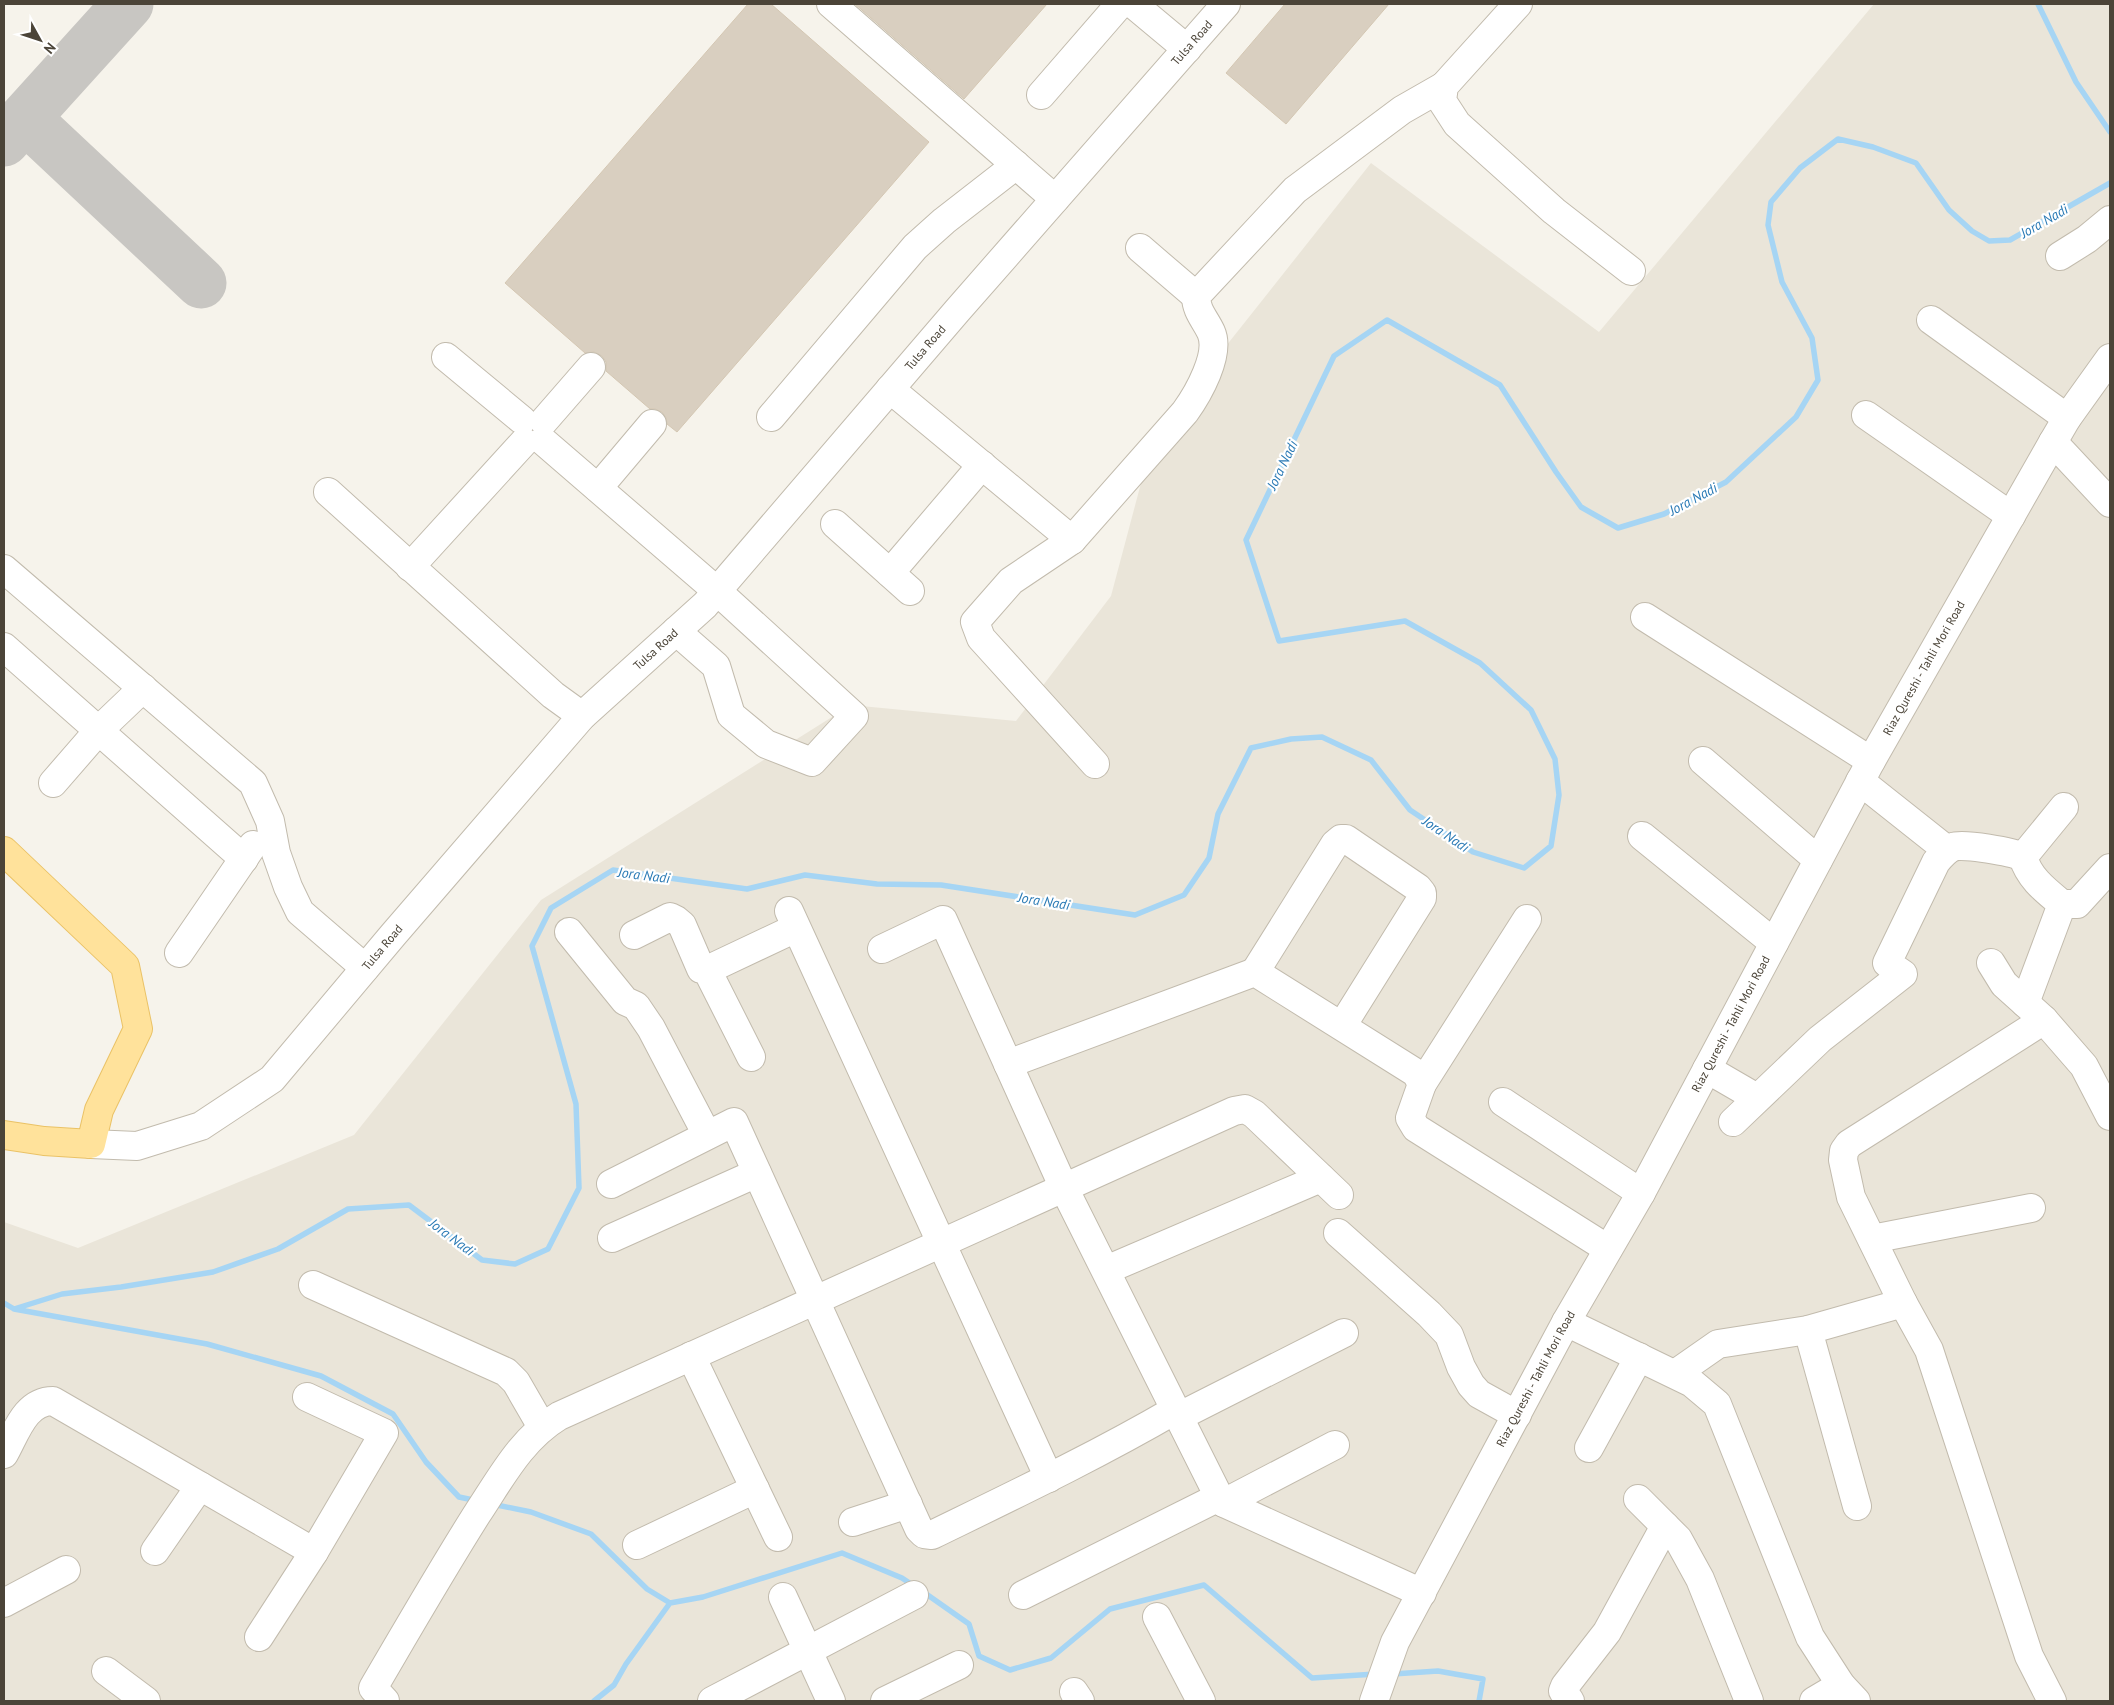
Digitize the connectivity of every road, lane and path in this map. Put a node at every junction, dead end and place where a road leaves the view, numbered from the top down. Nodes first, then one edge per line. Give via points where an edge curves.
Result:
1 (831, 4) edge
2 (1120, 4) edge
3 (1133, 4) edge
4 (1226, 4) edge
5 (1518, 4) edge
6 (1187, 49) junction
7 (1444, 86) junction
8 (1041, 95) dead end
9 (1016, 164) junction
10 (1056, 199) junction
11 (2110, 220) edge
12 (1140, 248) dead end
13 (2060, 256) dead end
14 (1631, 272) dead end
15 (1196, 296) junction
16 (1931, 320) dead end
17 (446, 357) dead end
18 (2110, 358) edge
19 (591, 368) dead end
20 (890, 389) junction
21 (1866, 415) dead end
22 (771, 417) dead end
23 (2067, 418) junction
24 (652, 424) dead end
25 (533, 431) junction
26 (2053, 442) junction
27 (982, 465) junction
28 (598, 488) junction
29 (328, 492) dead end
30 (2110, 503) edge
31 (2011, 516) junction
32 (835, 524) dead end
33 (1072, 540) junction
34 (410, 567) junction
35 (4, 569) edge
36 (890, 573) junction
37 (717, 591) junction
38 (910, 591) dead end
39 (1645, 617) dead end
40 (676, 631) junction
41 (4, 647) edge
42 (142, 688) junction
43 (582, 716) junction
44 (99, 730) junction
45 (1704, 761) dead end
46 (1095, 764) dead end
47 (1865, 771) junction
48 (53, 783) dead end
49 (2064, 807) dead end
50 (270, 821) junction
51 (1642, 836) dead end
52 (1947, 850) junction
53 (4, 852) edge
54 (2023, 856) junction
55 (244, 859) junction
56 (1818, 860) junction
57 (2110, 868) edge
58 (2062, 904) junction
59 (1527, 918) dead end
60 (570, 932) dead end
61 (634, 935) dead end
62 (1774, 943) junction
63 (882, 949) dead end
64 (179, 953) dead end
65 (1990, 963) dead end
66 (365, 968) junction
67 (707, 970) junction
68 (1256, 972) junction
69 (2034, 1012) junction
70 (1342, 1026) junction
71 (751, 1057) dead end
72 (1008, 1064) junction
73 (1707, 1069) junction
74 (1422, 1084) junction
75 (1757, 1098) junction
76 (1503, 1102) dead end
77 (2110, 1114) edge
78 (1733, 1122) dead end
79 (4, 1135) edge
80 (707, 1135) junction
81 (91, 1144) junction
82 (757, 1173) junction
83 (611, 1184) dead end
84 (1063, 1186) junction
85 (1641, 1193) junction
86 (2031, 1208) dead end
87 (1338, 1233) dead end
88 (612, 1238) dead end
89 (1872, 1239) junction
90 (940, 1243) junction
91 (1608, 1249) junction
92 (1106, 1270) junction
93 (313, 1284) dead end
94 (815, 1300) junction
95 (1902, 1303) junction
96 (1566, 1322) junction
97 (1808, 1330) junction
98 (1344, 1333) dead end
99 (691, 1356) junction
100 (1639, 1357) junction
101 (1675, 1374) junction
102 (307, 1397) dead end
103 (1177, 1414) junction
104 (1517, 1415) junction
105 (542, 1427) junction
106 (1335, 1445) dead end
107 (1589, 1448) dead end
108 (4, 1454) edge
109 (1049, 1478) junction
110 (200, 1486) junction
111 (755, 1489) junction
112 (1638, 1499) dead end
113 (1221, 1500) junction
114 (908, 1504) junction
115 (1857, 1506) dead end
116 (853, 1522) dead end
117 (1665, 1526) junction
118 (778, 1537) dead end
119 (637, 1545) dead end
120 (155, 1552) dead end
121 (314, 1552) junction
122 (66, 1570) dead end
123 (1422, 1593) junction
124 (914, 1595) dead end
125 (1022, 1595) dead end
126 (783, 1597) dead end
127 (4, 1603) edge
128 (1157, 1617) dead end
129 (259, 1637) dead end
130 (806, 1651) junction
131 (959, 1665) dead end
132 (106, 1671) dead end
133 (1849, 1693) edge
134 (146, 1701) edge
135 (385, 1701) edge
136 (712, 1701) edge
137 (831, 1701) edge
138 (885, 1701) edge
139 (1201, 1701) edge
140 (1374, 1701) edge
141 (1570, 1701) edge
142 (1749, 1701) edge
143 (1814, 1701) edge
144 (2052, 1701) edge

1 - 9 street
2 - 8 street
3 - 6 street
4 - 6 street, Tulsa Road
5 - 7 street
6 - 10 street, Tulsa Road
7 - 14 street via 1442,101 1457,124 1554,211
7 - 15 street via 1402,110 1295,190
9 - 10 street
9 - 22 street via 915,247
10 - 20 street, Tulsa Road
11 - 13 street
12 - 15 street
15 - 33 street via 1196,306 1213,337 1213,355 1199,392
16 - 23 street
17 - 25 street
18 - 23 street, Riaz Qureshi - Tahli Mori Road
19 - 25 street
20 - 27 street
20 - 37 street, Tulsa Road
21 - 31 street
23 - 26 street, Riaz Qureshi - Tahli Mori Road
24 - 28 street
25 - 28 street
25 - 34 street
26 - 30 street
26 - 31 street, Riaz Qureshi - Tahli Mori Road
27 - 33 street
27 - 36 street
28 - 37 street
29 - 34 street
31 - 47 street, Riaz Qureshi - Tahli Mori Road
32 - 36 street
33 - 46 street via 1011,581 975,622 981,638
34 - 43 street
35 - 42 street
36 - 38 street
37 - 40 street, Tulsa Road
37 - 40 street via 854,716 812,762 766,744 731,715 716,666
39 - 47 street
40 - 43 street, Tulsa Road
41 - 44 street
42 - 44 street
42 - 50 street via 253,783
43 - 66 street, Tulsa Road
44 - 48 street
44 - 55 street
45 - 56 street
47 - 52 street
47 - 56 street, Riaz Qureshi - Tahli Mori Road
49 - 54 street
50 - 55 street
50 - 66 street via 276,853 300,912
51 - 62 street
52 - 54 street via 1956,846
52 - 75 street via 1936,862 1887,963 1903,974 1820,1039
53 - 81 main road via 125,966 138,1029 99,1110
54 - 58 street via 2031,874
55 - 64 street
56 - 62 street, Riaz Qureshi - Tahli Mori Road
57 - 58 street via 2077,904
58 - 69 street
59 - 74 street
60 - 80 street via 625,1001 636,1006 651,1028
61 - 67 street via 670,917 682,925 700,969
62 - 73 street, Riaz Qureshi - Tahli Mori Road
63 - 72 street via 943,920
65 - 69 street via 2004,984
66 - 81 street, Tulsa Road via 272,1080 200,1126 137,1146
67 - 71 street
67 - 90 street via 792,920
68 - 70 street
68 - 70 street via 1335,844 1346,840 1418,888 1422,898
68 - 72 street
69 - 77 street via 2084,1066
69 - 89 street via 1849,1144 1843,1160 1851,1197
70 - 74 street via 1416,1072
72 - 84 street
73 - 75 street
73 - 85 street, Riaz Qureshi - Tahli Mori Road
74 - 91 street via 1410,1118 1416,1128
75 - 78 street
76 - 85 street
79 - 81 main road, Tulsa Road
80 - 82 street via 734,1122
80 - 83 street
82 - 88 street
82 - 94 street
84 - 90 street
84 - 92 street
84 - 92 street via 1245,1109 1330,1186
85 - 91 street, Riaz Qureshi - Tahli Mori Road
86 - 89 street
87 - 104 street via 1449,1335 1461,1367 1475,1390
89 - 95 street
90 - 94 street
90 - 109 street
91 - 96 street, Riaz Qureshi - Tahli Mori Road
92 - 103 street
93 - 105 street via 506,1372 516,1382
94 - 99 street
94 - 114 street
95 - 97 street
95 - 144 street via 1929,1350 2029,1656
96 - 100 street
96 - 104 street, Riaz Qureshi - Tahli Mori Road
97 - 101 street via 1718,1344
97 - 115 street
98 - 103 street
99 - 105 street via 559,1416
99 - 111 street
100 - 101 street
100 - 107 street
101 - 133 street via 1692,1383 1717,1404 1810,1637
102 - 121 street via 384,1434
103 - 109 street
103 - 113 street
104 - 123 street, Riaz Qureshi - Tahli Mori Road
105 - 135 street via 518,1451 453,1552 373,1688
106 - 113 street
108 - 110 street via 30,1409 42,1401 53,1401
109 - 114 street via 932,1535 919,1529
110 - 120 street
110 - 121 street
111 - 118 street
111 - 119 street
112 - 117 street
113 - 123 street
113 - 125 street
114 - 116 street
117 - 141 street via 1607,1632 1565,1686 1563,1691
117 - 142 street via 1678,1539 1700,1579
121 - 129 street
122 - 127 street
123 - 140 street, Riaz Qureshi - Tahli Mori Road via 1395,1642
124 - 130 street
126 - 130 street
128 - 139 street
130 - 136 street
130 - 137 street
131 - 138 street
132 - 134 street
133 - 143 street

